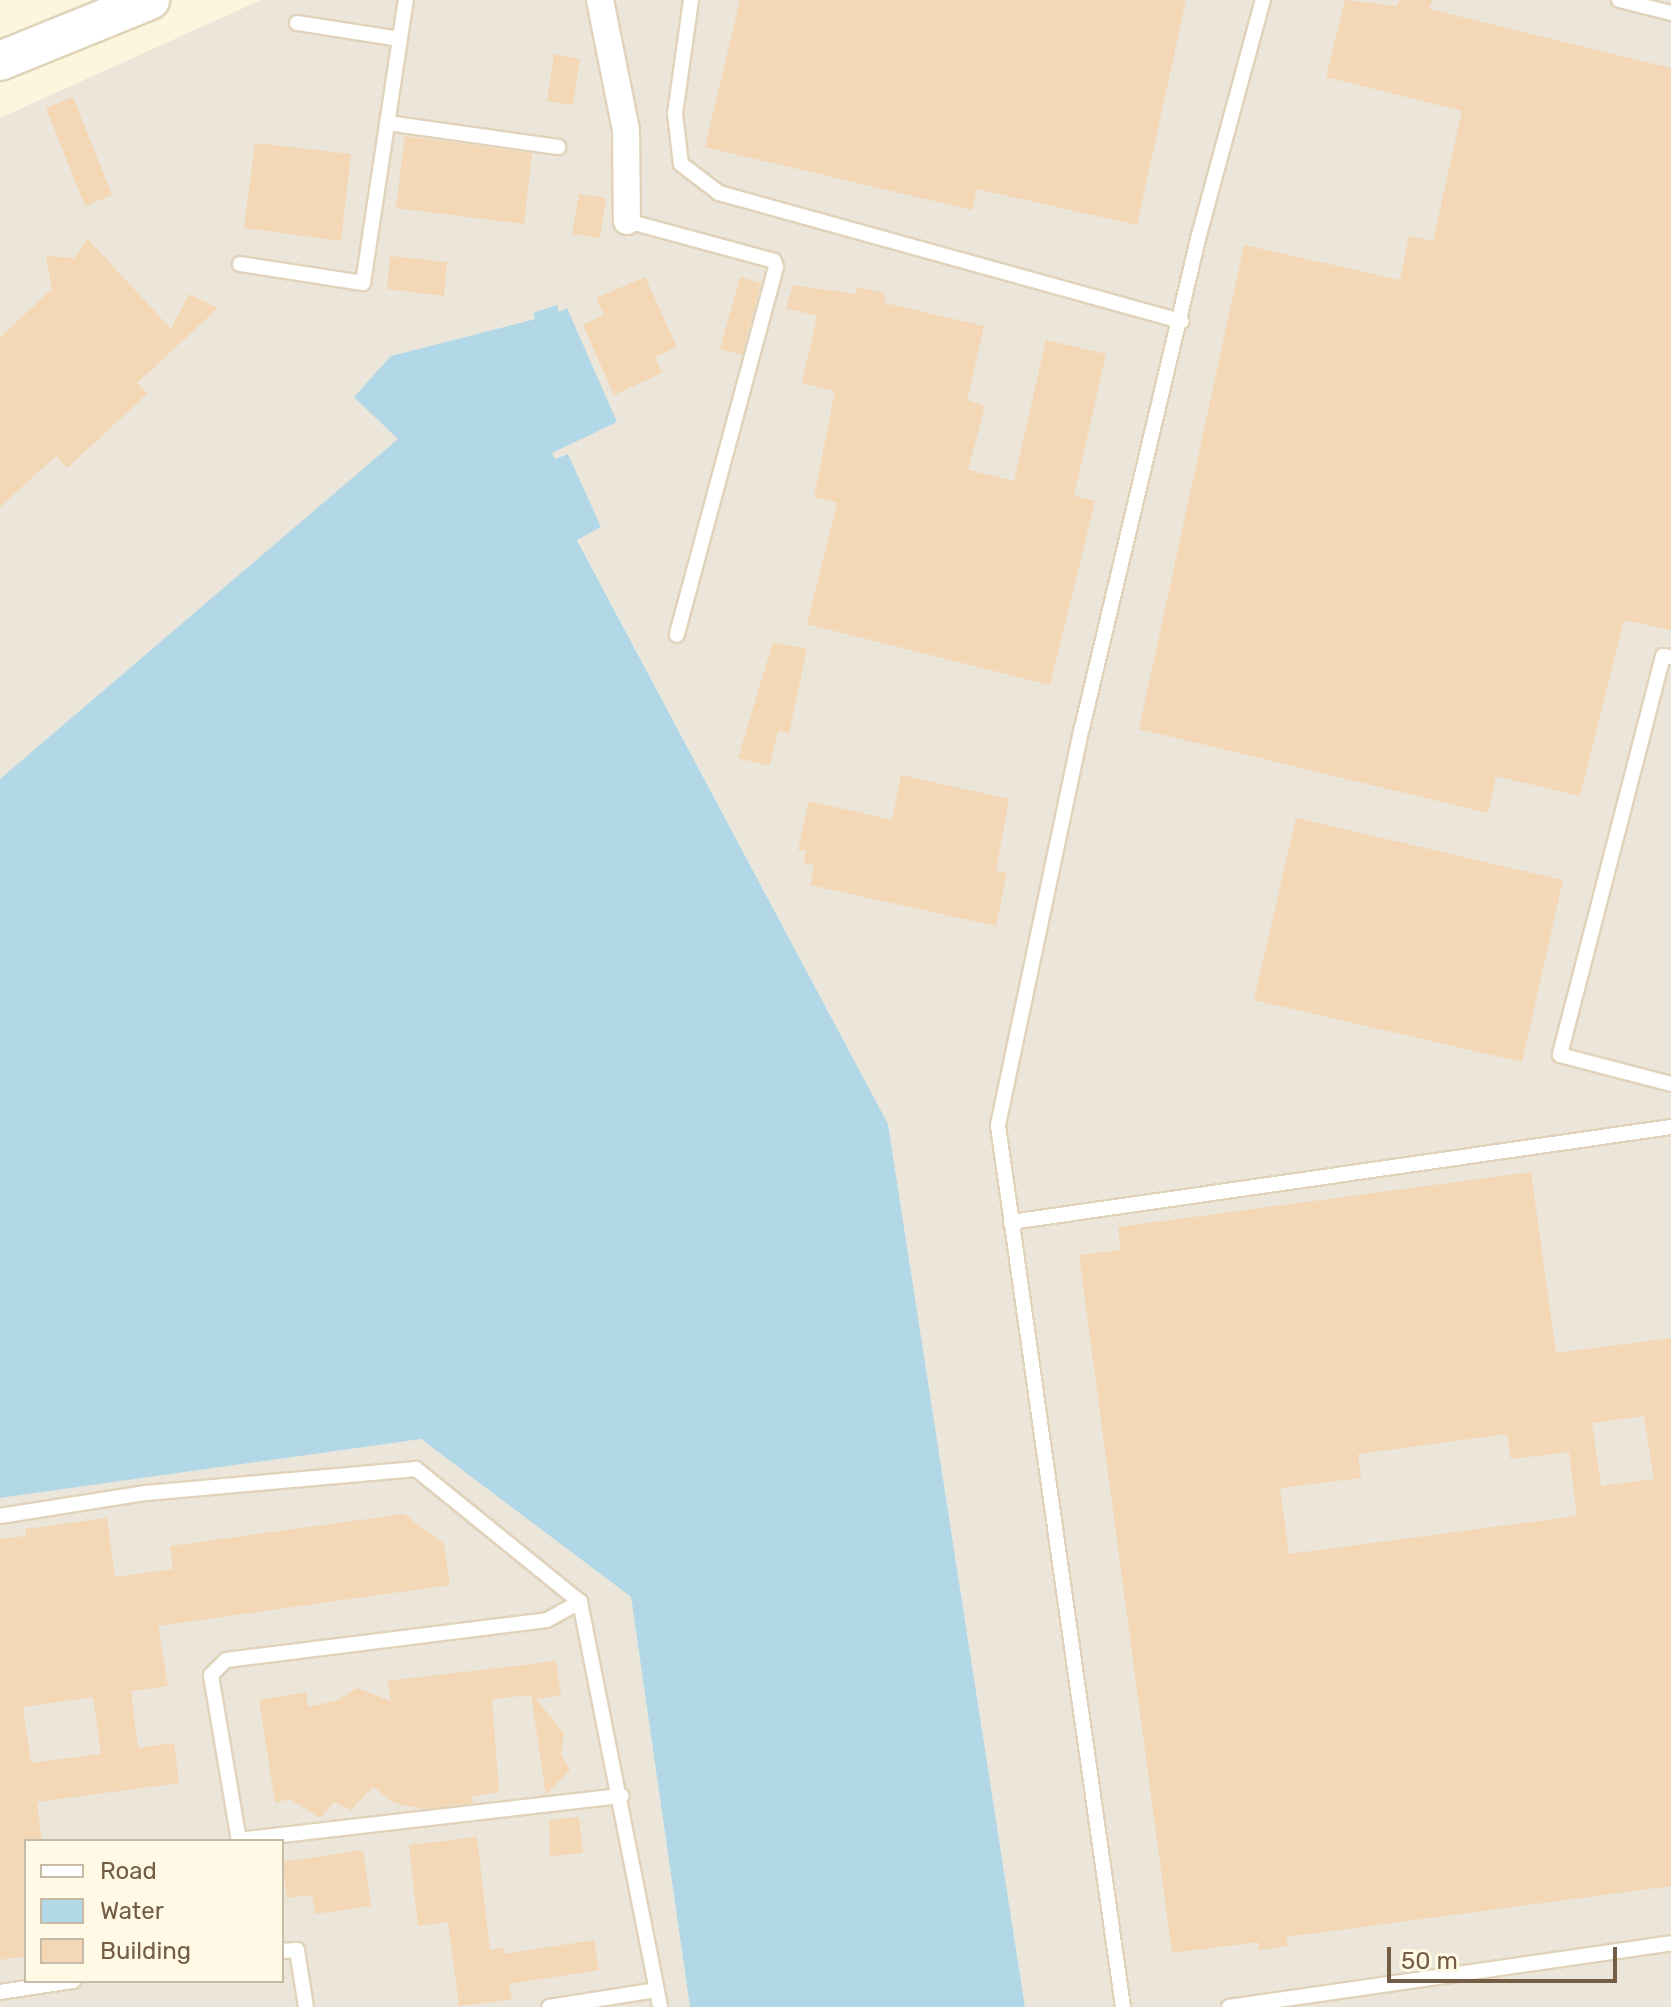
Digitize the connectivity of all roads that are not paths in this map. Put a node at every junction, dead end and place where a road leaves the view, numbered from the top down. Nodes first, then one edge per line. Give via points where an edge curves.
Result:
1 (150, 0) edge
2 (406, 0) edge
3 (600, 0) edge
4 (691, 0) edge
5 (1263, 0) edge
6 (1619, 0) edge
7 (1671, 13) edge
8 (297, 23) dead end
9 (400, 39) junction
10 (0, 61) edge
11 (387, 123) junction
12 (558, 147) dead end
13 (627, 221) joint
14 (240, 264) dead end
15 (1182, 321) junction
16 (677, 635) dead end
17 (1671, 657) edge
18 (1671, 1084) edge
19 (1671, 1127) edge
20 (1011, 1222) junction
21 (0, 1516) edge
22 (580, 1602) junction
23 (621, 1796) junction
24 (239, 1839) edge
25 (256, 1839) edge
26 (1671, 1943) edge
27 (284, 1951) edge
28 (60, 1983) edge
29 (656, 1990) junction
30 (0, 1992) edge
31 (306, 2007) edge
32 (549, 2007) edge
33 (660, 2007) edge
34 (1123, 2007) edge
35 (1229, 2007) edge

1 - 10 street
2 - 9 lane
3 - 13 street via 626,130
4 - 15 lane via 675,114 681,164 719,193
5 - 15 lane via 1199,235
6 - 7 lane
8 - 9 lane
9 - 11 lane
11 - 12 lane
11 - 14 lane via 363,283
13 - 16 lane via 774,261 776,267
15 - 20 lane via 1034,935 998,1125
17 - 18 lane via 1663,656 1560,1055
19 - 20 lane
20 - 34 lane
21 - 22 lane via 146,1493 416,1469
22 - 23 lane
22 - 24 lane via 547,1620 226,1660 211,1675
23 - 25 lane
23 - 29 lane
26 - 35 lane
27 - 31 lane via 297,1950
28 - 30 lane
29 - 32 lane
29 - 33 lane

